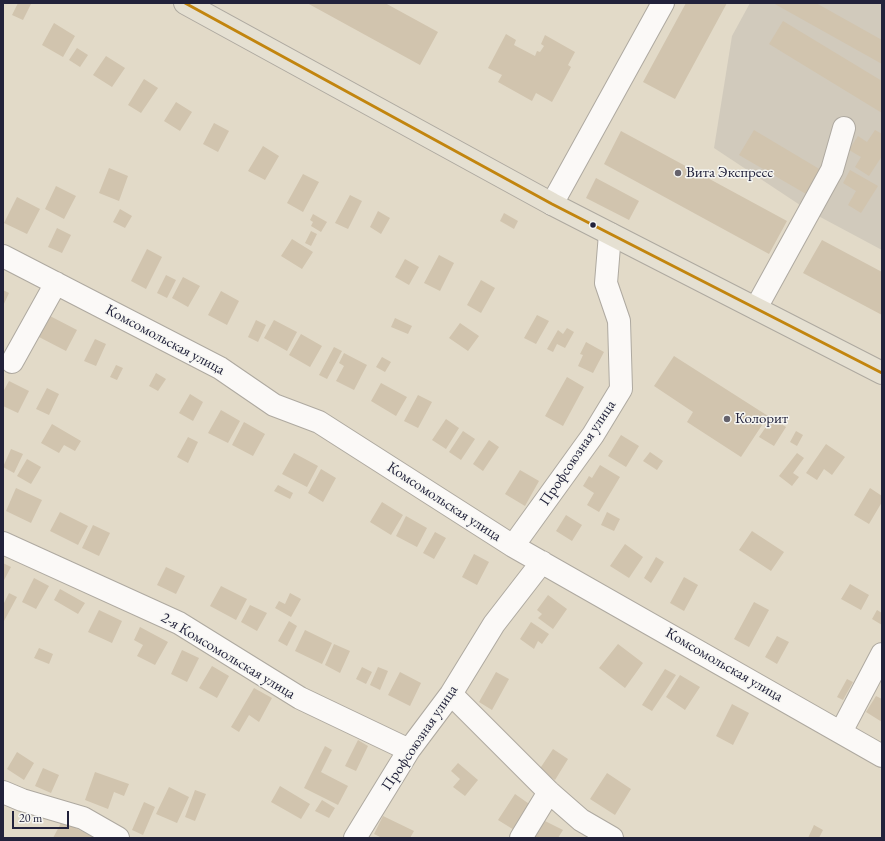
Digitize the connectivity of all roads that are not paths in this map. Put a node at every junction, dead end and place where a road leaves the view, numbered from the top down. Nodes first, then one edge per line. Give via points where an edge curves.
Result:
1 (185, 3) edge
2 (662, 3) edge
3 (844, 128) dead end
4 (552, 204) junction
5 (610, 234) junction
6 (3, 256) edge
7 (56, 283) junction
8 (756, 308) junction
9 (12, 362) dead end
10 (882, 373) edge
11 (3, 543) edge
12 (513, 546) junction
13 (542, 562) junction
14 (882, 654) edge
15 (451, 694) junction
16 (841, 732) junction
17 (409, 750) junction
18 (882, 756) edge
19 (3, 792) edge
20 (549, 792) junction
21 (118, 838) edge
22 (356, 838) edge
23 (521, 838) edge
24 (612, 838) edge

1 - 4 main road
2 - 4 street
3 - 8 street via 832,170
4 - 5 main road
5 - 8 main road
5 - 12 street, Профсоюзная улица via 606,283 619,321 621,390 593,435
6 - 7 street, Комсомольская улица
7 - 9 street
7 - 12 street, Комсомольская улица via 220,368 274,405 319,422
8 - 10 main road
11 - 17 street, 2-я Комсомольская улица via 179,623 300,698
12 - 13 street, Комсомольская улица
13 - 15 street, Профсоюзная улица via 494,624
13 - 16 street, Комсомольская улица
14 - 16 street
15 - 17 street, Профсоюзная улица
15 - 20 street
16 - 18 street, Комсомольская улица
17 - 22 street, Профсоюзная улица
19 - 21 street via 83,818
20 - 23 street
20 - 24 street via 581,820

